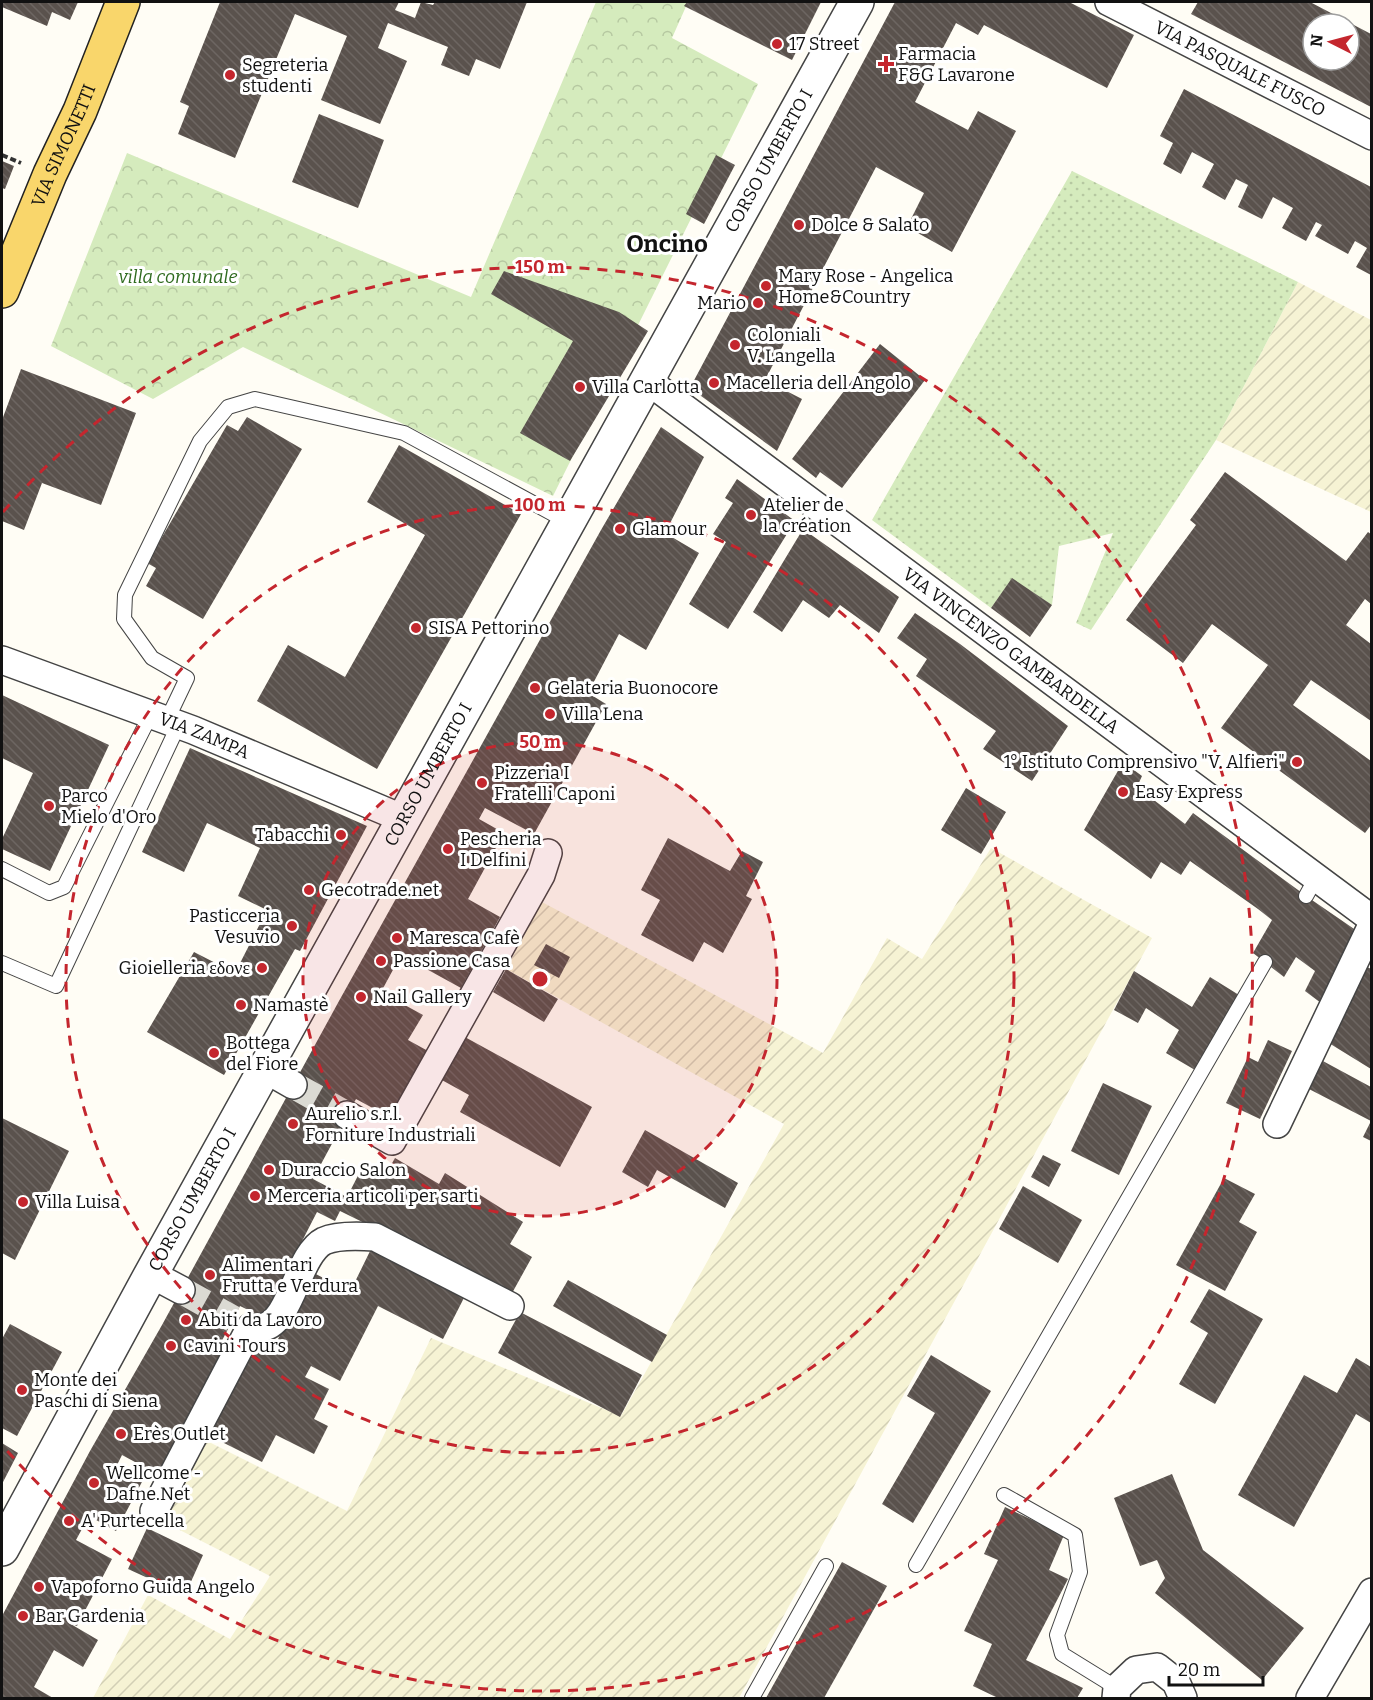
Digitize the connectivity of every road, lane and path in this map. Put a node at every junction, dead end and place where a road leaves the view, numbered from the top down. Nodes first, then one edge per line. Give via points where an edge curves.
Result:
1 (123, 2) edge
2 (857, 2) edge
3 (1108, 2) edge
4 (1371, 136) edge
5 (2, 291) edge
6 (648, 381) junction
7 (568, 522) junction
8 (2, 660) edge
9 (166, 720) junction
10 (404, 819) junction
11 (548, 853) dead end
12 (2, 869) edge
13 (1371, 919) edge
14 (1371, 925) edge
15 (1265, 962) dead end
16 (2, 963) edge
17 (347, 1115) tunnel mouth
18 (1277, 1124) dead end
19 (151, 1274) junction
20 (181, 1290) tunnel mouth
21 (510, 1306) dead end
22 (1004, 1495) dead end
23 (154, 1511) dead end
24 (2, 1549) edge
25 (916, 1565) dead end
26 (826, 1566) dead end
27 (1371, 1592) edge
28 (1117, 1693) edge
29 (752, 1698) edge
30 (1183, 1698) edge
31 (1310, 1698) edge

1 - 5 main road, VIA SIMONETTI
2 - 6 street, CORSO UMBERTO I
3 - 4 street, VIA PASQUALE FUSCO
6 - 7 street, CORSO UMBERTO I
6 - 13 street, VIA VINCENZO GAMBARDELLA via 1145,749 1311,887
7 - 9 lane via 404,433 255,399 228,407 200,441 125,595 124,619 152,658 187,678
7 - 10 street, CORSO UMBERTO I
8 - 9 street, VIA ZAMPA
9 - 10 street, VIA ZAMPA
9 - 12 lane via 64,887 49,892
9 - 16 lane via 56,986
10 - 19 street, CORSO UMBERTO I via 279,1077
11 - 17 street via 541,875 392,1141
14 - 18 street
15 - 25 lane
19 - 20 street
19 - 24 street, CORSO UMBERTO I
21 - 23 street via 375,1237 324,1241 312,1252 277,1319 266,1327 242,1323
22 - 28 lane via 1075,1535 1080,1572 1057,1635 1062,1654
26 - 29 lane
27 - 31 street
28 - 30 street via 1136,1670 1157,1666 1176,1682

